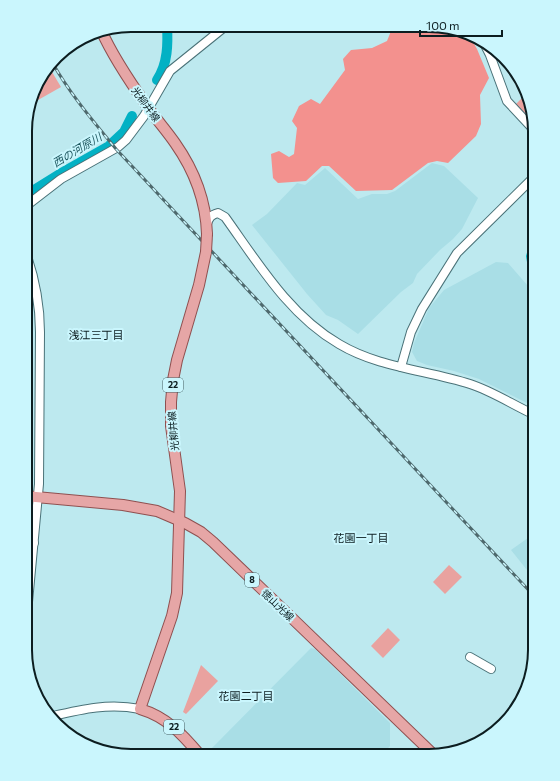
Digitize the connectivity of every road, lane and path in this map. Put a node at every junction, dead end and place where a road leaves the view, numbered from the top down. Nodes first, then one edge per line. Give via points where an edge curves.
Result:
1 (218, 32) edge
2 (104, 36) edge
3 (488, 52) edge
4 (148, 107) junction
5 (527, 123) edge
6 (528, 183) edge
7 (32, 201) edge
8 (207, 224) junction
9 (32, 270) edge
10 (401, 367) junction
11 (528, 412) edge
12 (32, 497) edge
13 (38, 498) junction
14 (180, 520) junction
15 (32, 532) edge
16 (470, 657) dead end
17 (491, 668) dead end
18 (140, 709) junction
19 (57, 715) edge
20 (194, 749) edge
21 (428, 749) edge

1 - 4 street via 173,67
2 - 4 main road, 光柳井線 / 22 via 120,66
3 - 5 street via 507,101
4 - 7 street via 144,116 116,149 61,179
4 - 8 main road, 光柳井線 / 22 via 184,157 201,197
6 - 10 street via 457,253 419,315
8 - 10 street via 212,215 218,213 225,217 272,282 314,327 339,344 360,354
8 - 14 main road, 光柳井線 / 22, bridge via 206,252 199,285 173,380 171,426 180,491
9 - 13 street via 40,314
10 - 11 street via 470,384
12 - 13 main road, 徳山光線 / 8
13 - 14 main road, 徳山光線 / 8 via 144,508
13 - 15 street
14 - 18 main road, 光柳井線 / 22 via 174,608
14 - 21 main road, 徳山光線 / 8 via 213,542
16 - 17 street
18 - 19 street via 107,706
18 - 20 main road, 22 via 152,713 175,728

